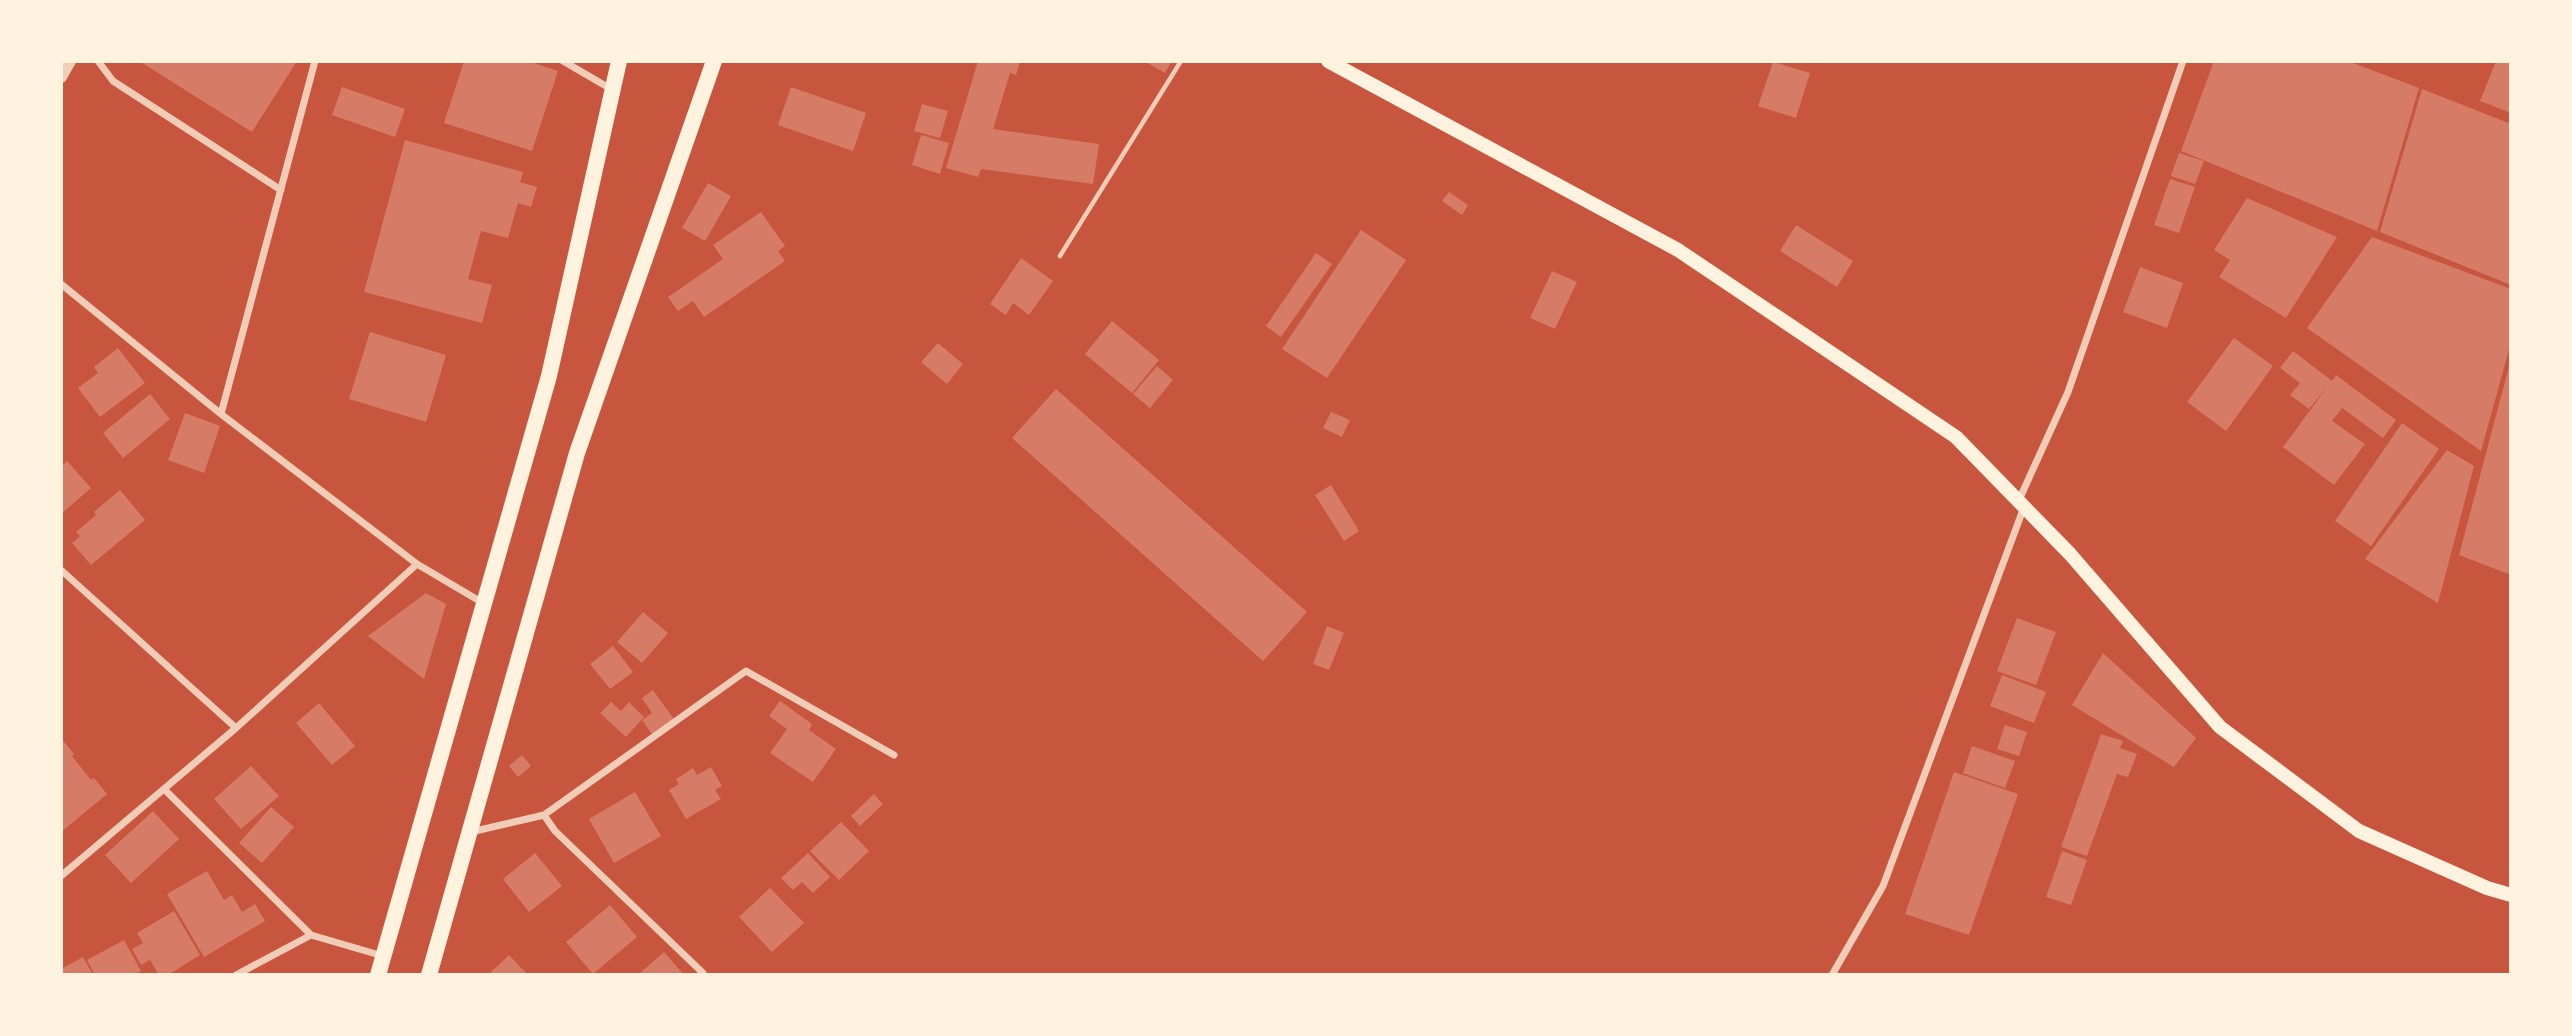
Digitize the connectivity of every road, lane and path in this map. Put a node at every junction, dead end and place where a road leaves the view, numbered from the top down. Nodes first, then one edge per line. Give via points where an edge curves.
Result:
1 (70, 61) edge
2 (98, 61) edge
3 (315, 61) edge
4 (563, 61) edge
5 (619, 61) edge
6 (714, 61) edge
7 (1181, 61) edge
8 (1328, 61) edge
9 (2183, 61) edge
10 (61, 77) edge
11 (611, 89) junction
12 (281, 190) junction
13 (1060, 256) dead end
14 (61, 284) edge
15 (221, 414) junction
16 (2021, 503) junction
17 (417, 564) junction
18 (61, 569) edge
19 (483, 603) junction
20 (236, 728) junction
21 (894, 755) dead end
22 (164, 790) junction
23 (544, 815) junction
24 (470, 832) junction
25 (61, 876) edge
26 (2511, 895) edge
27 (311, 935) junction
28 (384, 956) junction
29 (703, 973) dead end
30 (236, 975) edge
31 (378, 975) edge
32 (429, 975) edge
33 (1832, 975) edge

1 - 10 street
2 - 12 street via 113,81
3 - 12 street
4 - 11 street
5 - 11 highway
6 - 24 highway via 577,453
7 - 13 lane
8 - 16 main road via 1678,250 1956,437
9 - 16 street via 2068,392
11 - 19 highway via 549,376
12 - 15 street
14 - 15 street
15 - 17 street
16 - 26 main road via 2220,727 2358,831
16 - 33 street via 1883,886
17 - 19 street
17 - 20 street
18 - 20 street
19 - 28 highway
20 - 22 street
21 - 23 street via 746,671
22 - 25 street
22 - 27 street
23 - 24 street
23 - 29 street via 555,831
24 - 32 highway
27 - 28 street
27 - 30 street
28 - 31 highway

